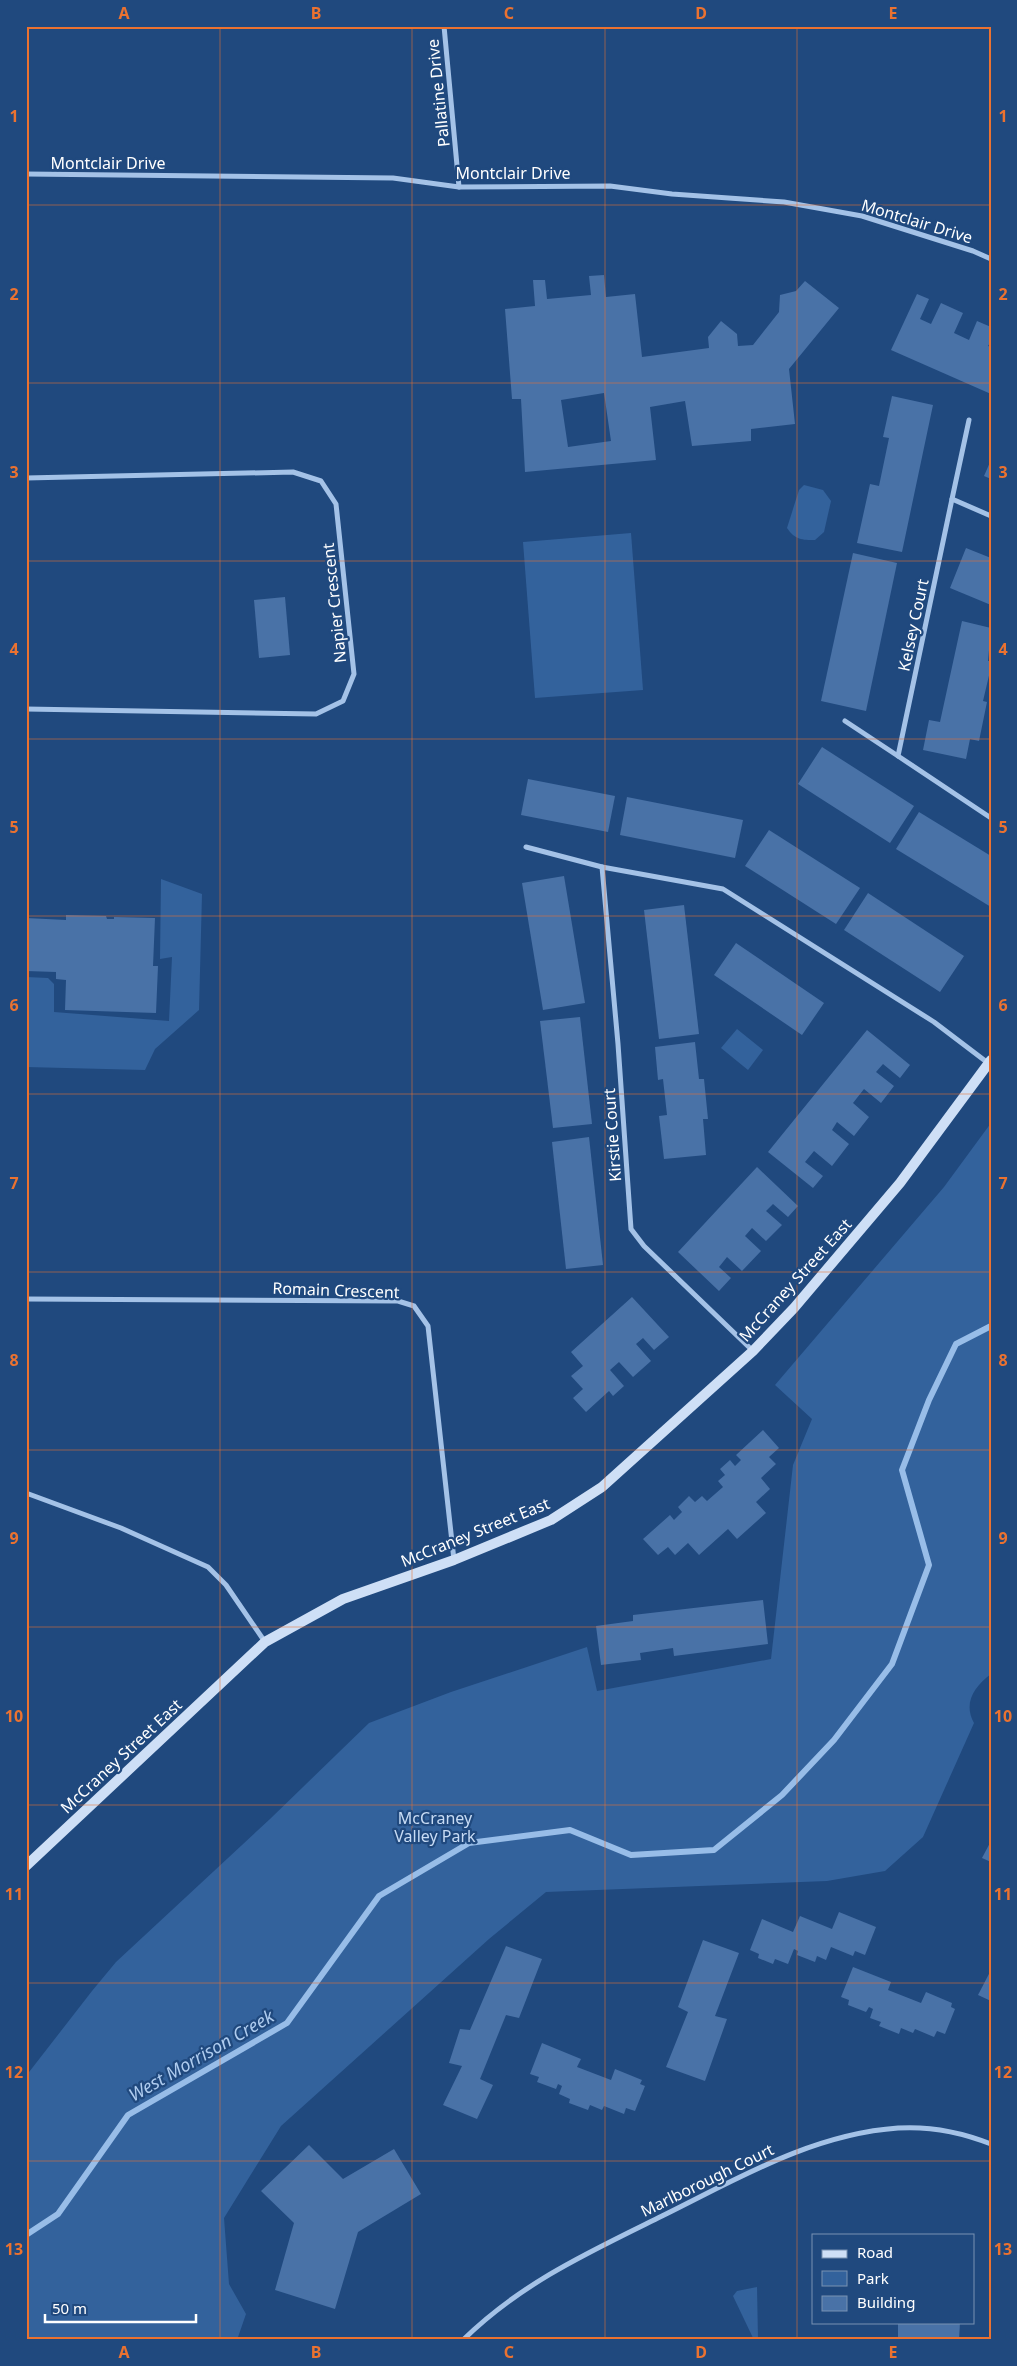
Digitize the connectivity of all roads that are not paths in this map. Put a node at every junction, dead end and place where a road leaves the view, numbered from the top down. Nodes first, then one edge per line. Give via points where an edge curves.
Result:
1 (444, 26) edge
2 (26, 174) edge
3 (460, 187) junction
4 (991, 259) edge
5 (968, 420) dead end
6 (26, 478) edge
7 (952, 499) junction
8 (991, 516) edge
9 (26, 709) edge
10 (845, 721) dead end
11 (898, 756) junction
12 (991, 818) edge
13 (526, 847) dead end
14 (602, 867) junction
15 (990, 1062) edge
16 (26, 1299) edge
17 (752, 1351) junction
18 (26, 1492) edge
19 (454, 1560) junction
20 (265, 1642) junction
21 (26, 1866) edge
22 (991, 2144) edge
23 (463, 2340) edge

1 - 3 street, Pallatine Drive
2 - 3 street, Montclair Drive via 393,178
3 - 4 street, Montclair Drive via 610,186 784,202 862,216
5 - 7 street, Kelsey Court
6 - 9 street, Napier Crescent via 293,472 322,481 336,504 354,674 343,701 316,714
7 - 8 street
7 - 11 street, Kelsey Court
10 - 11 street
11 - 12 street
13 - 14 street
14 - 15 street via 723,889 934,1022
14 - 17 street, Kirstie Court via 631,1229 644,1246
15 - 17 street, McCraney Street East via 900,1183 794,1308
16 - 19 street, Romain Crescent via 398,1301 414,1306 428,1326
17 - 19 street, McCraney Street East via 602,1487 551,1520
18 - 20 street via 121,1528 208,1567 226,1585
19 - 20 street, McCraney Street East via 343,1599
20 - 21 street, McCraney Street East
22 - 23 street, Marlborough Court via 964,2133 898,2128 809,2147 757,2168 601,2246 518,2293

